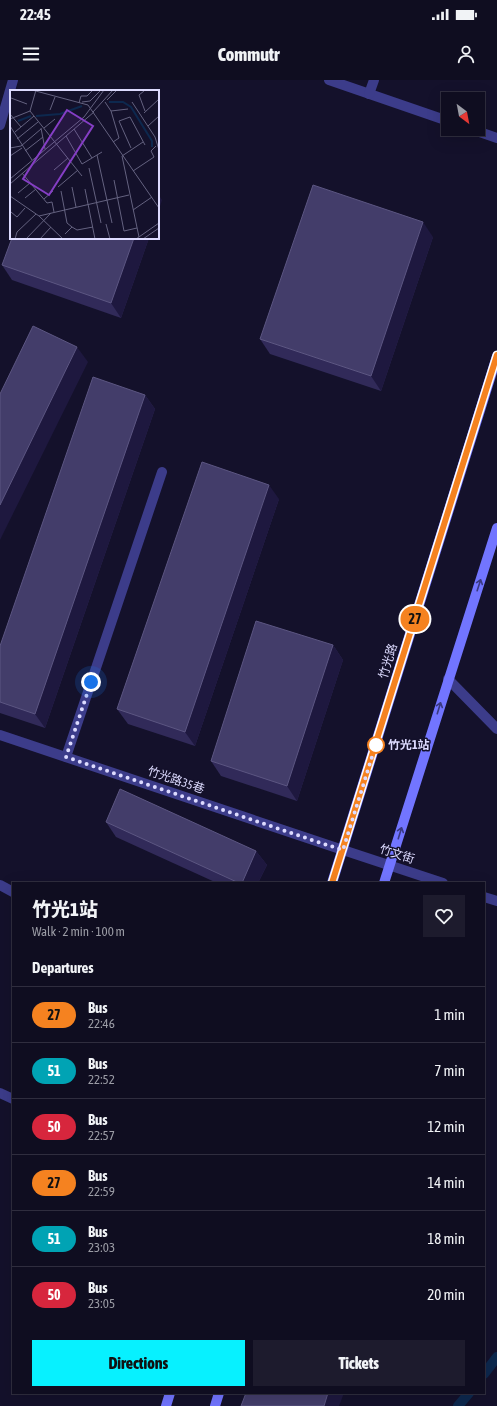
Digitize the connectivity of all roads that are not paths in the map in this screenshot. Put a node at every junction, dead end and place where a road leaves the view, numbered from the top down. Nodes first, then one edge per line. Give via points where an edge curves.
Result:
1 (13, 80) edge
2 (329, 80) edge
3 (374, 80) edge
4 (10, 90) edge
5 (10, 90) edge
6 (369, 94) junction
7 (441, 119) edge
8 (0, 125) edge
9 (485, 134) edge
10 (497, 138) edge
11 (497, 356) edge
12 (162, 472) dead end
13 (497, 528) edge
14 (448, 679) junction
15 (497, 729) edge
16 (0, 735) edge
17 (66, 757) junction
18 (343, 850) junction
19 (390, 866) junction
20 (332, 882) edge
21 (384, 882) edge
22 (440, 882) edge
23 (0, 885) edge
24 (12, 891) edge
25 (485, 897) edge
26 (497, 901) edge
27 (0, 1093) edge
28 (12, 1099) edge
29 (170, 1394) edge
30 (219, 1394) edge
31 (166, 1406) edge
32 (215, 1406) edge

1 - 4 street
2 - 6 street
3 - 6 street
5 - 8 street
6 - 7 street
9 - 10 street
11 - 18 street, 竹光路
12 - 17 street
14 -> 13 street
14 - 15 street
19 -> 14 street
16 - 17 street, 竹光路35巷
17 - 18 street, 竹光路35巷
18 - 19 street, 竹文街
18 - 20 street, 竹光路
19 - 21 street
19 - 22 street, 竹文街
23 - 24 street
25 - 26 street
27 - 28 street
29 - 31 street
30 - 32 street

